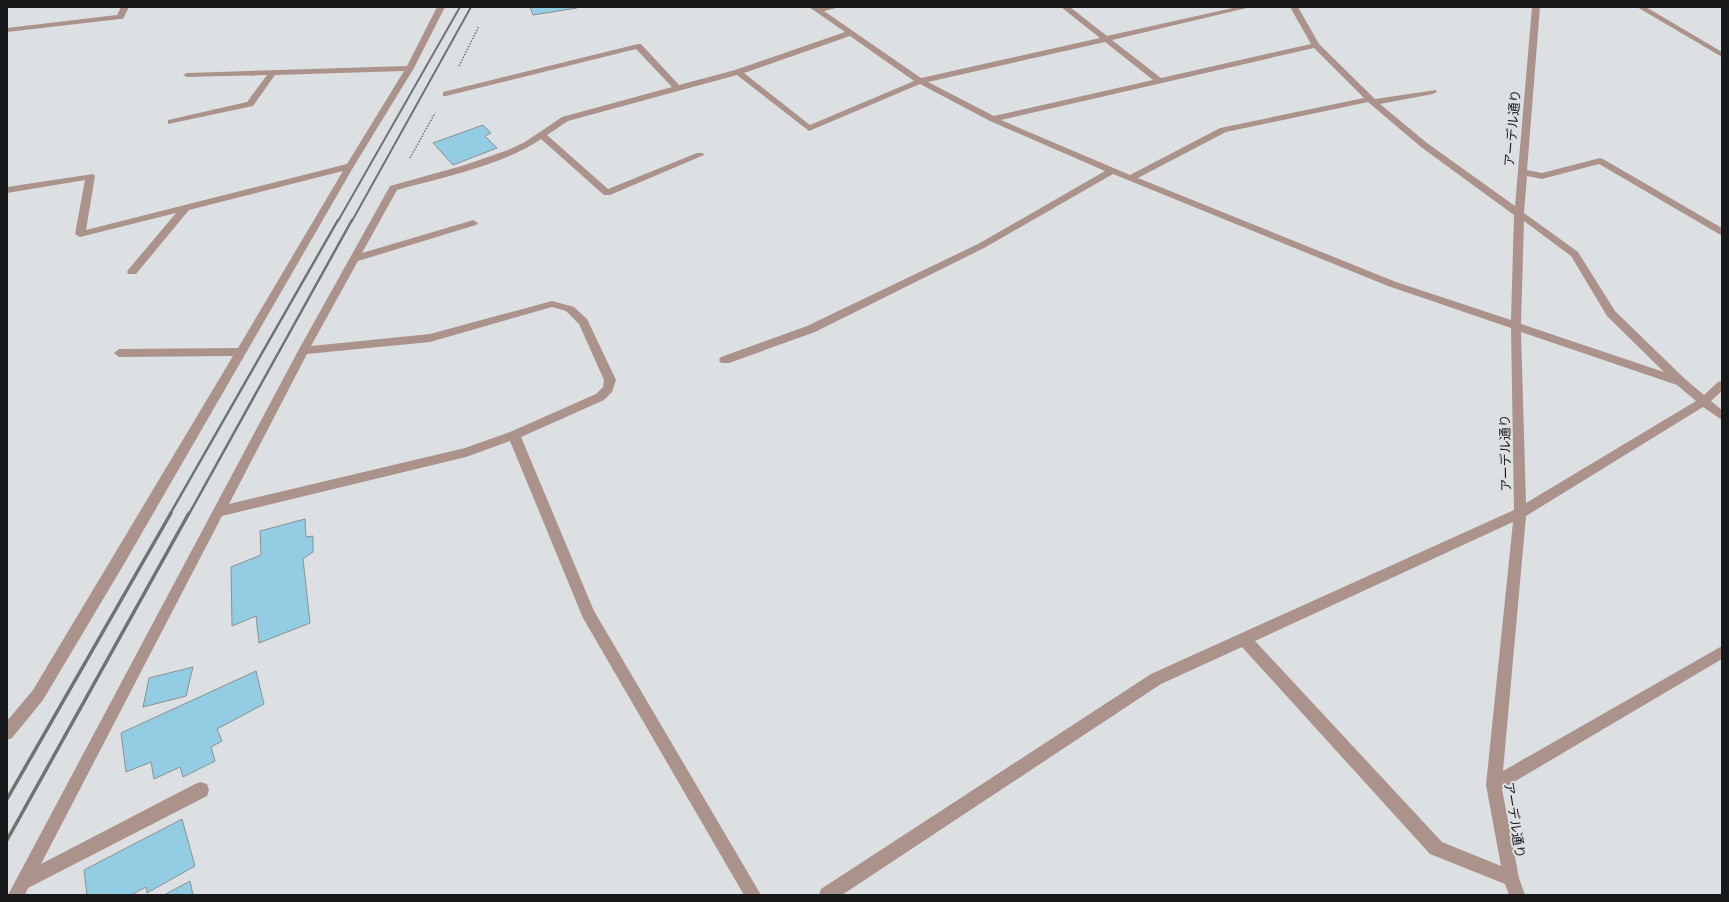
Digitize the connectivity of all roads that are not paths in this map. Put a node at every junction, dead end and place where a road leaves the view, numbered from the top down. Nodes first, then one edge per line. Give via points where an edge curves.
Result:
1 (125, 7) edge
2 (441, 7) edge
3 (836, 7) edge
4 (1065, 7) edge
5 (1248, 7) edge
6 (1294, 7) edge
7 (1536, 7) edge
8 (1642, 7) edge
9 (815, 9) edge
10 (7, 30) edge
11 (850, 33) junction
12 (1105, 38) junction
13 (1316, 45) junction
14 (1722, 55) edge
15 (410, 68) junction
16 (738, 72) junction
17 (272, 73) junction
18 (187, 76) dead end
19 (920, 81) junction
20 (1160, 81) junction
21 (678, 89) junction
22 (1433, 92) dead end
23 (446, 94) dead end
24 (1373, 101) junction
25 (993, 119) junction
26 (171, 122) dead end
27 (541, 135) junction
28 (700, 155) dead end
29 (350, 166) junction
30 (1112, 172) junction
31 (1522, 172) junction
32 (1132, 178) junction
33 (7, 190) edge
34 (185, 208) junction
35 (1519, 214) junction
36 (472, 223) dead end
37 (1722, 232) edge
38 (353, 259) junction
39 (132, 272) dead end
40 (1516, 326) junction
41 (303, 351) junction
42 (241, 352) junction
43 (119, 354) dead end
44 (725, 360) dead end
45 (1681, 382) junction
46 (1722, 385) edge
47 (1704, 401) junction
48 (1722, 416) edge
49 (514, 435) junction
50 (218, 512) junction
51 (1520, 513) junction
52 (1245, 640) junction
53 (1720, 656) edge
54 (7, 733) edge
55 (1494, 785) junction
56 (201, 790) dead end
57 (1511, 878) junction
58 (20, 888) edge
59 (753, 895) edge
60 (827, 895) edge
61 (1517, 895) edge

1 - 10 street via 120,17
2 - 15 street
3 - 9 street
4 - 12 street
5 - 12 street
6 - 13 street
7 - 31 street, アーデル通り
8 - 14 street
9 - 11 street
11 - 16 street
11 - 19 street
12 - 19 street
12 - 20 street
13 - 20 street
13 - 24 street
15 - 17 street
15 - 29 street
16 - 19 street via 809,128
16 - 21 street
17 - 18 street
17 - 26 street via 250,104
19 - 25 street
20 - 25 street
21 - 23 street via 638,46
21 - 27 street via 565,119
22 - 24 street
24 - 32 street via 1223,130
24 - 35 street via 1424,145
25 - 30 street
27 - 28 street via 608,193
27 - 38 street via 511,152 393,188
29 - 34 street
29 - 42 street
30 - 32 street
30 - 44 street via 981,246 818,326
31 - 35 street, アーデル通り
31 - 37 street via 1542,176 1600,161
32 - 40 street via 1392,284
33 - 34 street via 90,176 80,234
34 - 39 street
35 - 40 street, アーデル通り
35 - 45 street via 1575,254 1610,313
36 - 38 street
38 - 41 street
40 - 45 street
40 - 51 street, アーデル通り
41 - 49 street via 430,338 552,304 570,309 583,322 610,380 608,389 600,397
41 - 50 street
42 - 43 street
42 - 54 street via 38,695
45 - 47 street
46 - 47 street
47 - 48 street
47 - 51 street
49 - 50 street via 466,452
49 - 59 street via 588,614
50 - 58 street
51 - 52 street
51 - 55 street, アーデル通り
52 - 57 street via 1436,848
52 - 60 street via 1156,679
53 - 55 street
55 - 57 street, アーデル通り
56 - 58 street
57 - 61 street, アーデル通り

